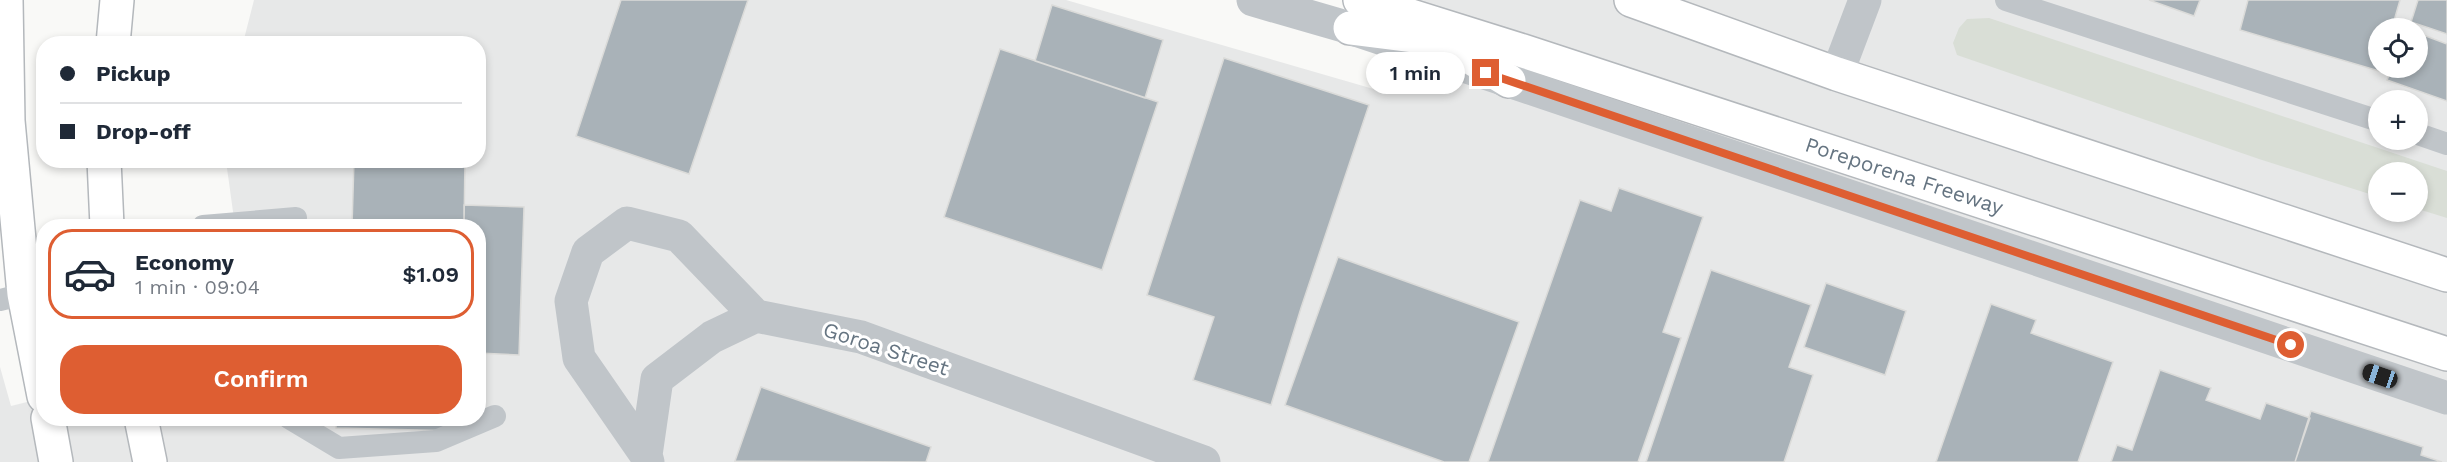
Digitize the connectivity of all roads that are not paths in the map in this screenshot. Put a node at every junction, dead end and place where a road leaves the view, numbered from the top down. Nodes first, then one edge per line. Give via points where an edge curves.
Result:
1 (6, 0) edge
2 (117, 0) edge
3 (1253, 0) edge
4 (1631, 0) edge
5 (1865, 0) edge
6 (2006, 0) edge
7 (1350, 9) edge
8 (114, 36) edge
9 (1441, 39) junction
10 (1523, 51) junction
11 (1837, 74) junction
12 (1509, 81) junction
13 (2368, 117) edge
14 (2428, 137) edge
15 (2447, 144) edge
16 (104, 168) edge
17 (296, 218) dead end
18 (107, 219) edge
19 (284, 219) edge
20 (0, 224) edge
21 (2447, 275) edge
22 (12, 297) edge
23 (756, 316) junction
24 (2447, 354) edge
25 (36, 371) edge
26 (2447, 398) edge
27 (495, 416) dead end
28 (486, 420) edge
29 (49, 426) edge
30 (147, 426) edge
31 (302, 426) edge
32 (471, 426) edge
33 (647, 458) edge
34 (56, 462) edge
35 (150, 462) edge
36 (1204, 462) edge

1 - 22 highway
2 - 8 highway
3 - 7 street
4 - 11 highway
5 - 11 street
6 - 13 lane
7 - 9 highway
7 - 10 highway, Poreporena Freeway
7 - 12 street
9 - 10 highway
9 - 12 highway
10 - 24 highway, Poreporena Freeway
11 - 21 highway
12 - 26 street
14 - 15 lane
16 - 18 highway
17 - 19 lane
20 - 22 highway
22 - 25 highway
23 - 33 street via 712,337 657,379
23 - 33 street via 679,236 627,223 588,252 571,302 579,358
23 - 36 street, Goroa Street via 861,337
27 - 28 lane
29 - 34 highway
30 - 35 highway
31 - 32 lane via 339,448 436,441

